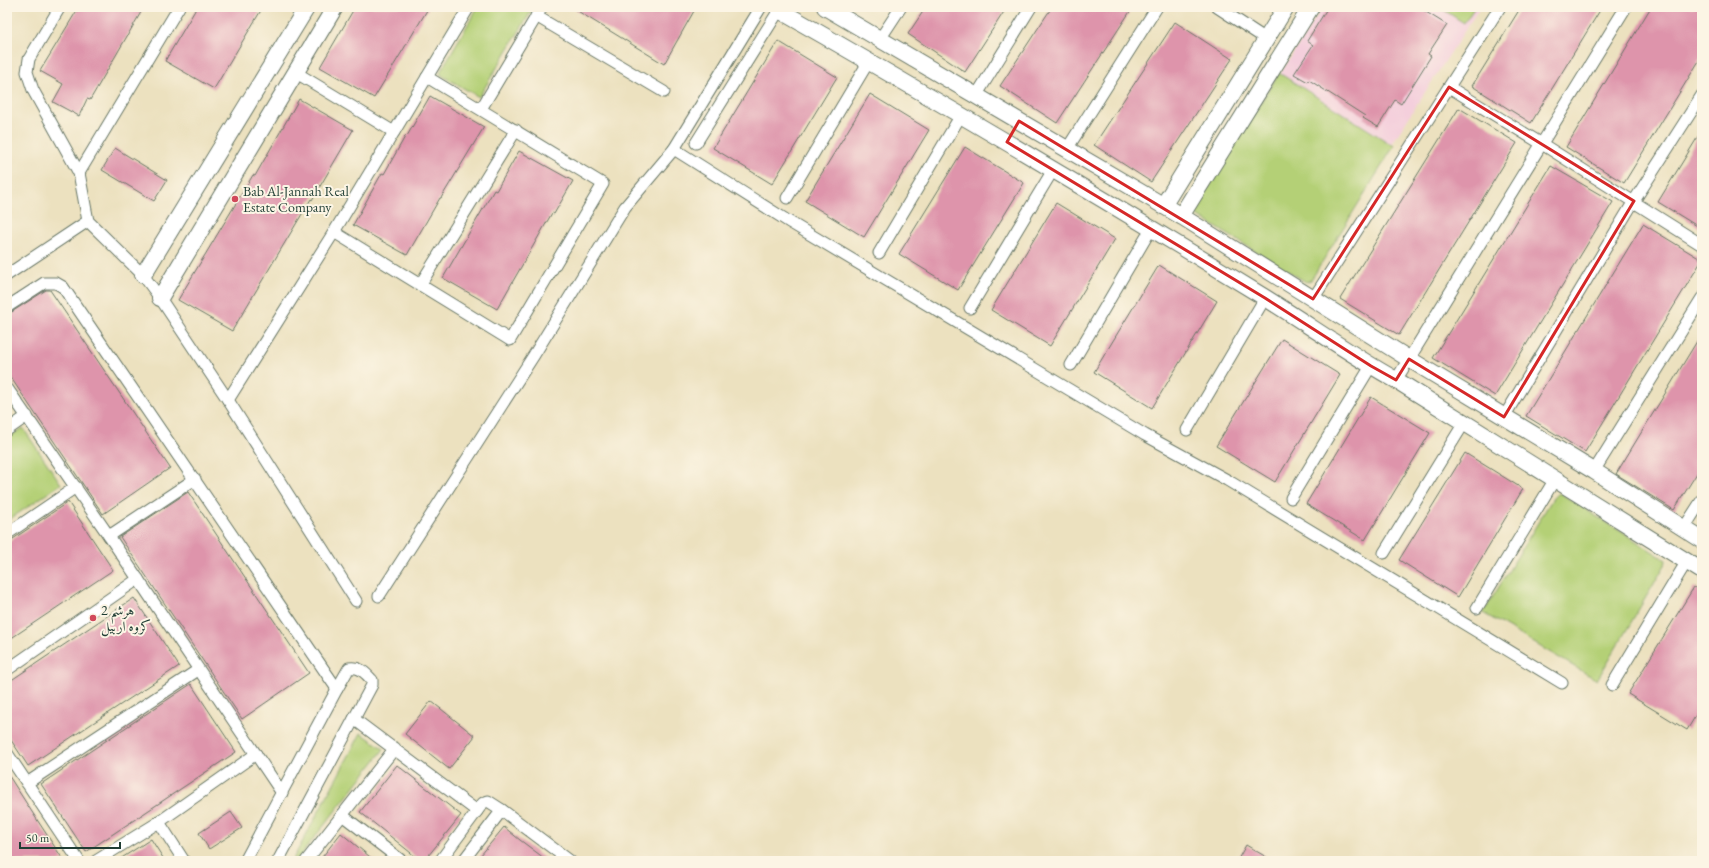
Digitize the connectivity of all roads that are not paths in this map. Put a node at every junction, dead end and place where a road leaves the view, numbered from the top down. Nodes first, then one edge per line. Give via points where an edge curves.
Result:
1 (60, 7) edge
2 (179, 7) edge
3 (307, 7) edge
4 (335, 7) edge
5 (468, 7) edge
6 (761, 7) edge
7 (825, 7) edge
8 (901, 7) edge
9 (1031, 7) edge
10 (1156, 7) edge
11 (1217, 7) edge
12 (1286, 7) edge
13 (1311, 7) edge
14 (1500, 7) edge
15 (1626, 7) edge
16 (780, 8) edge
17 (539, 12) edge
18 (880, 39) junction
19 (1266, 39) junction
20 (869, 61) junction
21 (296, 72) junction
22 (427, 77) junction
23 (1449, 87) junction
24 (664, 92) dead end
25 (1702, 95) edge
26 (976, 96) junction
27 (481, 109) junction
28 (961, 115) junction
29 (1019, 121) junction
30 (516, 130) junction
31 (394, 132) junction
32 (1007, 142) junction
33 (696, 143) dead end
34 (1542, 144) junction
35 (674, 149) junction
36 (1067, 149) junction
37 (1053, 170) junction
38 (79, 173) junction
39 (787, 198) dead end
40 (1634, 201) junction
41 (1163, 206) junction
42 (1181, 216) junction
43 (88, 221) junction
44 (1151, 229) junction
45 (334, 232) junction
46 (1702, 245) edge
47 (879, 252) dead end
48 (7, 275) edge
49 (143, 275) junction
50 (420, 285) junction
51 (160, 298) junction
52 (1265, 298) junction
53 (1702, 298) edge
54 (1313, 300) junction
55 (7, 307) edge
56 (970, 308) dead end
57 (1409, 359) junction
58 (1071, 365) dead end
59 (1371, 366) junction
60 (1396, 380) junction
61 (7, 388) edge
62 (228, 400) junction
63 (27, 416) junction
64 (1504, 417) junction
65 (1464, 423) junction
66 (7, 430) edge
67 (1187, 430) dead end
68 (1594, 471) junction
69 (195, 479) junction
70 (1556, 479) junction
71 (76, 486) junction
72 (1291, 498) dead end
73 (1702, 500) edge
74 (1684, 528) junction
75 (7, 534) edge
76 (109, 536) junction
77 (1702, 540) edge
78 (1384, 553) dead end
79 (1687, 561) junction
80 (1702, 571) edge
81 (138, 579) junction
82 (379, 596) dead end
83 (356, 601) dead end
84 (1477, 608) dead end
85 (7, 670) edge
86 (198, 670) junction
87 (1562, 683) dead end
88 (1612, 685) dead end
89 (337, 689) junction
90 (354, 719) junction
91 (395, 748) junction
92 (7, 753) edge
93 (256, 754) junction
94 (27, 783) junction
95 (282, 793) junction
96 (502, 810) junction
97 (477, 811) junction
98 (342, 815) junction
99 (159, 822) junction
100 (79, 861) edge
101 (96, 861) edge
102 (184, 861) edge
103 (246, 861) edge
104 (278, 861) edge
105 (306, 861) edge
106 (402, 861) edge
107 (440, 861) edge
108 (463, 861) edge
109 (570, 861) edge

1 - 38 street via 29,59 27,72 33,90
2 - 38 street
3 - 49 street
4 - 21 street
5 - 22 street
6 - 35 street
7 - 18 street
8 - 18 street
9 - 26 street
10 - 36 street
11 - 19 street
12 - 19 street
13 - 42 street
14 - 23 street
15 - 34 street
16 - 20 street
16 - 33 street
17 - 24 street
17 - 27 street
18 - 26 street
19 - 41 street
20 - 28 street
20 - 39 street
21 - 31 street
21 - 51 street
22 - 27 street
22 - 31 street
23 - 34 street
23 - 54 street
25 - 40 street
26 - 29 street
27 - 30 street
28 - 32 street
28 - 47 street
29 - 32 street
29 - 36 street
30 - 50 street
30 - 50 street via 603,184 510,340
31 - 45 street
32 - 37 street
34 - 40 street
34 - 57 street
35 - 82 street via 626,207
35 - 87 street via 791,223 1146,435 1234,484
36 - 41 street
37 - 44 street
37 - 56 street
38 - 43 street
40 - 46 street
40 - 64 street
41 - 42 street
42 - 54 street
43 - 48 street
43 - 49 street
44 - 52 street
44 - 58 street
45 - 50 street
45 - 62 street
49 - 51 street
51 - 62 street
52 - 59 street
52 - 67 street
53 - 68 street
54 - 57 street
55 - 69 street via 44,283 56,282 63,287
57 - 60 street
57 - 64 street
59 - 60 street
59 - 72 street
60 - 65 street
61 - 63 street
62 - 83 street
63 - 66 street
63 - 71 street
64 - 68 street
65 - 70 street
65 - 78 street
68 - 74 street
69 - 76 street
69 - 89 street
70 - 79 street
70 - 84 street
71 - 75 street
71 - 76 street
73 - 74 street
74 - 77 street
76 - 81 street
79 - 80 street
79 - 88 street
81 - 85 street
81 - 86 street
86 - 93 street
86 - 94 street
89 - 90 street via 349,668 360,669 372,680
89 - 95 street
90 - 91 street
90 - 104 street
91 - 97 street
91 - 98 street
92 - 94 street
93 - 95 street
93 - 99 street
94 - 100 street
95 - 103 street
96 - 97 street via 488,801
96 - 108 street
96 - 109 street
97 - 107 street
98 - 105 street
98 - 106 street
99 - 101 street
99 - 102 street

